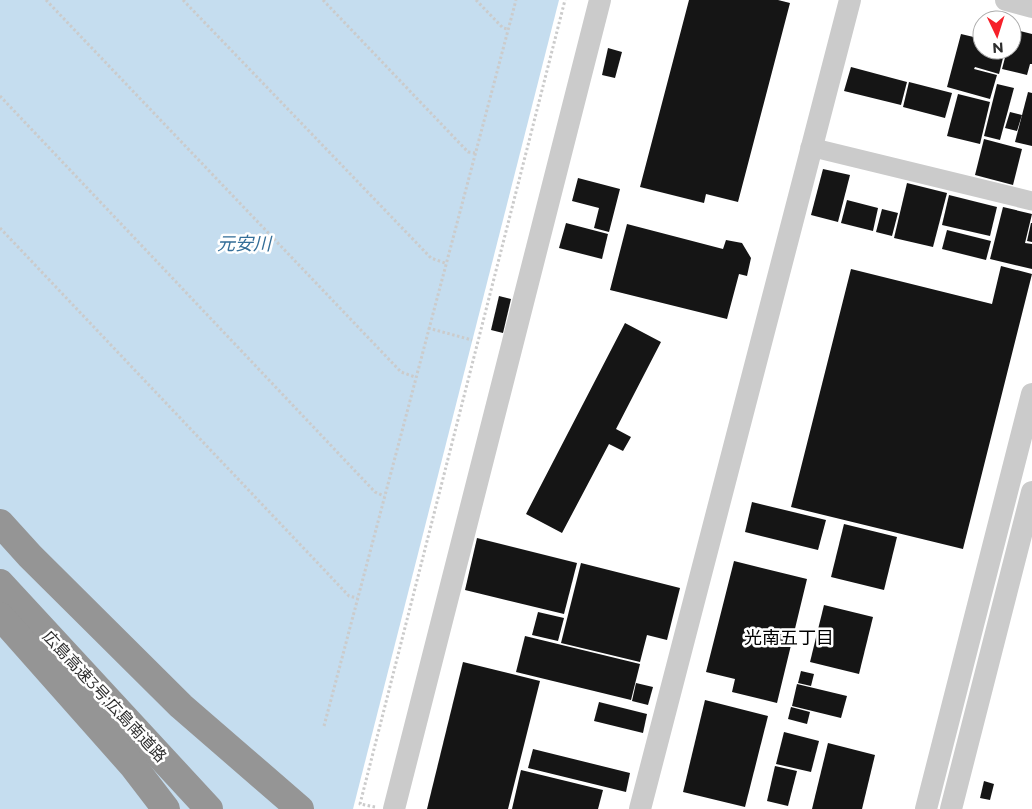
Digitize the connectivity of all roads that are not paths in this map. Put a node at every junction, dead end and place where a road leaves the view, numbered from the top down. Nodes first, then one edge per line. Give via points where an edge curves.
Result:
1 (600, 0) edge
2 (850, 0) edge
3 (1006, 0) edge
4 (1032, 7) edge
5 (810, 147) junction
6 (1032, 201) edge
7 (1032, 394) edge
8 (1032, 492) edge
9 (0, 523) edge
10 (0, 583) edge
11 (0, 616) edge
12 (166, 809) edge
13 (209, 809) edge
14 (300, 809) edge
15 (394, 809) edge
16 (640, 809) edge
17 (926, 809) edge
18 (952, 809) edge

1 - 15 street
2 - 5 street
3 - 4 street
5 - 6 street
5 - 16 street
7 - 17 street
8 - 18 street
9 - 14 highway via 181,706
10 - 13 highway, 広島高速3号;広島南道路
11 - 12 highway via 133,766

